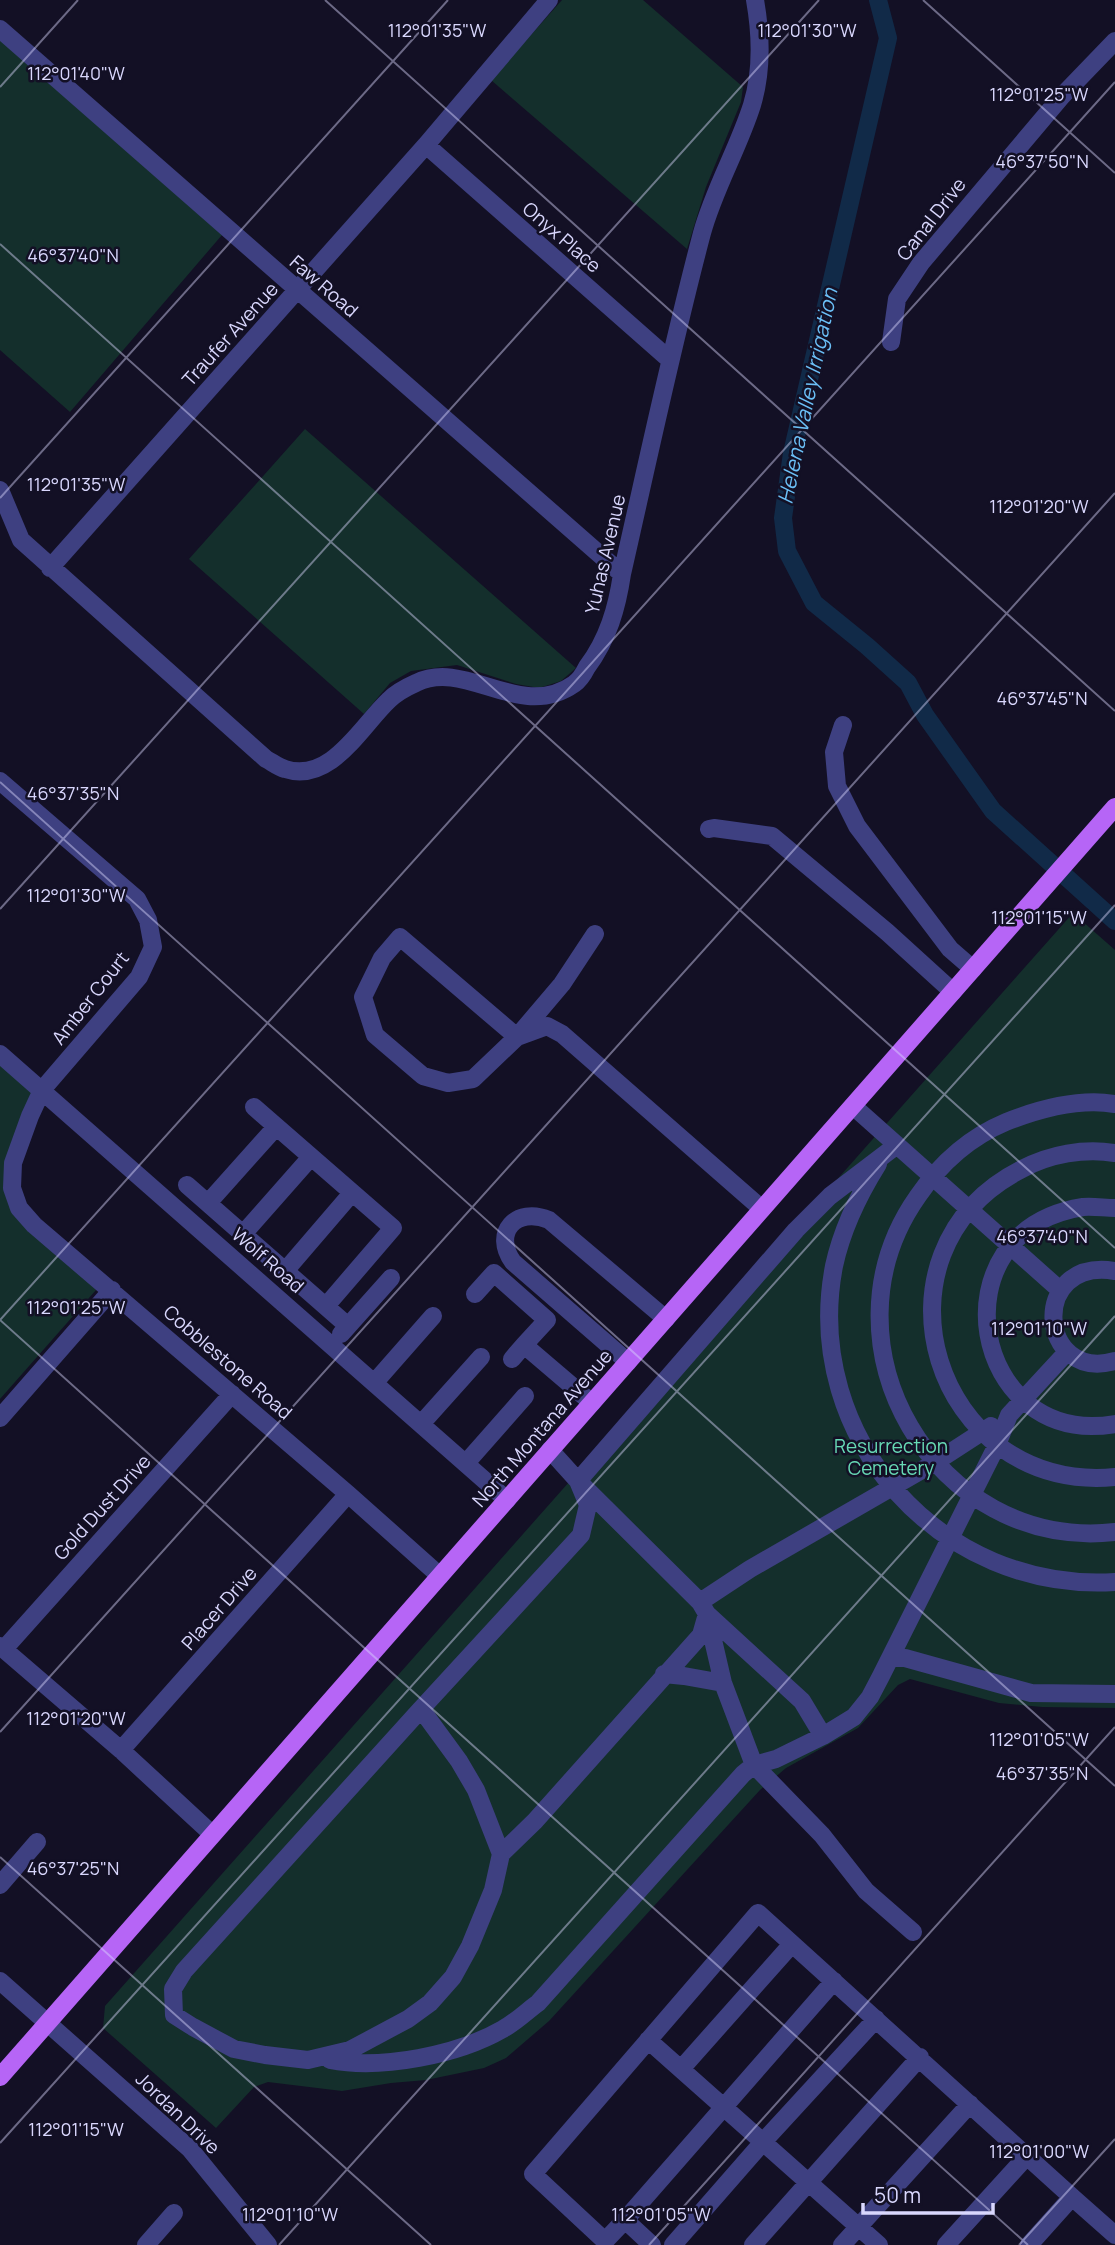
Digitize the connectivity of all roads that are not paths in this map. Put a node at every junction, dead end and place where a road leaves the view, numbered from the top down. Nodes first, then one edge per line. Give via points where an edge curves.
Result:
1 (549, 0) edge
2 (755, 0) edge
3 (0, 29) edge
4 (1115, 41) edge
5 (426, 145) junction
6 (297, 290) junction
7 (891, 342) dead end
8 (670, 360) junction
9 (0, 490) edge
10 (50, 568) junction
11 (622, 574) junction
12 (843, 725) dead end
13 (0, 781) edge
14 (1115, 807) edge
15 (709, 830) dead end
16 (595, 934) dead end
17 (973, 969) junction
18 (953, 992) junction
19 (517, 1037) junction
20 (0, 1054) edge
21 (42, 1090) junction
22 (1115, 1104) edge
23 (853, 1106) junction
24 (254, 1107) dead end
25 (276, 1127) junction
26 (897, 1145) junction
27 (1115, 1153) edge
28 (311, 1157) junction
29 (882, 1158) junction
30 (932, 1176) junction
31 (187, 1185) dead end
32 (352, 1193) junction
33 (208, 1203) junction
34 (1115, 1208) edge
35 (762, 1209) junction
36 (970, 1209) junction
37 (243, 1234) junction
38 (1010, 1246) junction
39 (285, 1271) junction
40 (1115, 1271) edge
41 (391, 1278) dead end
42 (112, 1290) junction
43 (1060, 1290) junction
44 (475, 1294) dead end
45 (326, 1306) junction
46 (433, 1315) dead end
47 (666, 1319) junction
48 (348, 1326) junction
49 (331, 1344) junction
50 (524, 1345) junction
51 (1068, 1352) junction
52 (481, 1357) dead end
53 (512, 1359) dead end
54 (1115, 1361) edge
55 (628, 1362) junction
56 (375, 1382) junction
57 (232, 1394) junction
58 (525, 1396) dead end
59 (1024, 1399) junction
60 (592, 1403) junction
61 (1009, 1415) junction
62 (0, 1418) edge
63 (421, 1424) junction
64 (1115, 1424) edge
65 (981, 1432) junction
66 (997, 1445) junction
67 (550, 1450) junction
68 (466, 1463) junction
69 (934, 1463) junction
70 (1115, 1477) edge
71 (578, 1481) junction
72 (891, 1488) junction
73 (348, 1493) junction
74 (973, 1495) junction
75 (507, 1500) junction
76 (1115, 1532) edge
77 (951, 1540) junction
78 (440, 1576) junction
79 (1115, 1582) edge
80 (703, 1608) junction
81 (2, 1648) edge
82 (891, 1658) junction
83 (664, 1674) junction
84 (723, 1683) junction
85 (1115, 1694) edge
86 (421, 1709) junction
87 (823, 1736) junction
88 (121, 1750) junction
89 (754, 1765) junction
90 (212, 1834) junction
91 (37, 1842) dead end
92 (501, 1854) junction
93 (0, 1885) edge
94 (913, 1932) dead end
95 (792, 1944) junction
96 (0, 1981) edge
97 (834, 1981) junction
98 (876, 2019) junction
99 (47, 2022) junction
100 (648, 2040) junction
101 (319, 2057) junction
102 (920, 2057) junction
103 (681, 2069) junction
104 (0, 2077) edge
105 (970, 2104) junction
106 (723, 2106) junction
107 (763, 2142) junction
108 (1027, 2156) junction
109 (809, 2182) junction
110 (1072, 2197) junction
111 (174, 2213) dead end
112 (625, 2220) junction
113 (859, 2227) junction
114 (1115, 2235) edge
115 (146, 2245) edge
116 (268, 2245) edge
117 (652, 2245) edge
118 (673, 2245) edge
119 (753, 2245) edge
120 (842, 2245) edge
121 (879, 2245) edge
122 (946, 2245) edge
123 (1029, 2245) edge

1 - 5 street, Traufer Avenue
2 - 8 street, Yuhas Avenue via 760,27 752,104 703,230
3 - 6 street, Faw Road
4 - 7 street, Canal Drive via 1053,106 921,262 897,299
5 - 6 street, Traufer Avenue
5 - 8 street, Onyx Place
6 - 10 street, Traufer Avenue
6 - 11 street, Faw Road
8 - 11 street, Yuhas Avenue
9 - 10 street, Yuhas Avenue via 21,540
10 - 11 street, Yuhas Avenue via 266,759 286,769 313,770 347,748 390,698 418,681 444,676 527,697 552,695 576,683 600,649 618,602
12 - 17 street via 834,752 837,786 857,826 950,949
13 - 21 street, Amber Court via 137,899 148,920 153,947 139,977
14 - 17 main road, North Montana Avenue
15 - 18 street via 772,836
16 - 19 street via 562,984
17 - 18 main road, North Montana Avenue
18 - 23 main road, North Montana Avenue
19 - 19 street via 473,1079 448,1083 423,1076 375,1035 363,997 382,958 400,937
19 - 35 street via 547,1026 562,1034
20 - 21 street, Wolf Road
21 - 42 street, Cobblestone Road via 13,1163 15,1198 34,1225
21 - 49 street, Wolf Road
22 - 30 street via 1069,1104 1031,1112 994,1127
23 - 26 street
23 - 35 main road, North Montana Avenue
24 - 25 street
25 - 28 street
25 - 33 street
26 - 29 street
26 - 30 street
27 - 36 street via 1068,1153 1029,1165 993,1186
28 - 32 street
28 - 37 street
29 - 71 street via 830,1196 796,1230
29 - 72 street via 861,1191 834,1265 831,1344 850,1420
30 - 36 street
30 - 69 street via 906,1213 888,1254 880,1297 880,1342 890,1386 908,1427
31 - 33 street
32 - 39 street
32 - 45 street via 393,1228
33 - 37 street
34 - 38 street via 1086,1207 1058,1213 1032,1226
35 - 47 main road, North Montana Avenue
36 - 38 street
36 - 65 street via 953,1233 937,1271 932,1322 936,1353 950,1392
37 - 39 street
38 - 43 street
38 - 59 street via 995,1270 985,1325 1004,1378
39 - 45 street
40 - 43 street via 1084,1272
41 - 48 street
42 - 57 street, Cobblestone Road
42 - 62 street
43 - 51 street via 1052,1316 1059,1341
44 - 50 street via 494,1273 547,1320
45 - 48 street
46 - 56 street
47 - 55 main road, North Montana Avenue
47 - 55 street via 549,1220 536,1214 514,1221 505,1238 513,1262
48 - 49 street
49 - 56 street, Wolf Road
50 - 53 street
50 - 60 street
51 - 54 street via 1092,1364
51 - 59 street
52 - 63 street
55 - 60 main road, North Montana Avenue
56 - 63 street, Wolf Road
57 - 73 street, Cobblestone Road
57 - 81 street, Gold Dust Drive
58 - 68 street
59 - 61 street
59 - 64 street via 1047,1415 1073,1424
60 - 67 main road, North Montana Avenue
61 - 65 street
61 - 66 street
63 - 68 street, Wolf Road
65 - 66 street
65 - 69 street
66 - 70 street via 1052,1473 1075,1478
66 - 74 street
67 - 71 street
67 - 75 main road, North Montana Avenue
68 - 75 street, Wolf Road
69 - 72 street
69 - 74 street
71 - 80 street
71 - 86 street via 588,1505 581,1535
72 - 77 street
72 - 80 street via 750,1569
73 - 78 street, Cobblestone Road
73 - 88 street, Placer Drive
74 - 76 street via 1010,1517 1053,1530
74 - 77 street
75 - 78 main road, North Montana Avenue
77 - 79 street via 1019,1572 1056,1580
77 - 82 street
78 - 90 main road, North Montana Avenue
80 - 83 street via 701,1635
80 - 84 street
80 - 87 street via 802,1701
81 - 88 street
82 - 85 street via 1031,1693
82 - 87 street via 854,1717
83 - 84 street
83 - 92 street
84 - 89 street
86 - 92 street via 476,1790
86 - 101 street via 184,1971 173,1989 174,2015 234,2049 308,2060
87 - 89 street
88 - 90 street
89 - 94 street via 822,1835 866,1891
89 - 101 street via 538,2003 504,2029 440,2053 405,2059 373,2063
90 - 99 main road, North Montana Avenue
91 - 93 street
92 - 101 street via 493,1890 470,1946 453,1977 430,2003 408,2020 350,2050
95 - 97 street
95 - 100 street via 758,1913
95 - 103 street
96 - 99 street, Jordan Drive
97 - 98 street
97 - 106 street
98 - 102 street
98 - 107 street
99 - 104 main road, North Montana Avenue
99 - 116 street, Jordan Drive via 190,2148
100 - 103 street
100 - 112 street via 533,2175 606,2241
102 - 105 street
102 - 109 street
103 - 106 street
105 - 108 street
105 - 113 street
106 - 107 street
106 - 112 street
107 - 109 street
107 - 118 street
108 - 110 street
108 - 122 street
109 - 113 street
109 - 119 street
110 - 114 street
110 - 123 street
111 - 115 street
112 - 117 street
113 - 120 street
113 - 121 street

